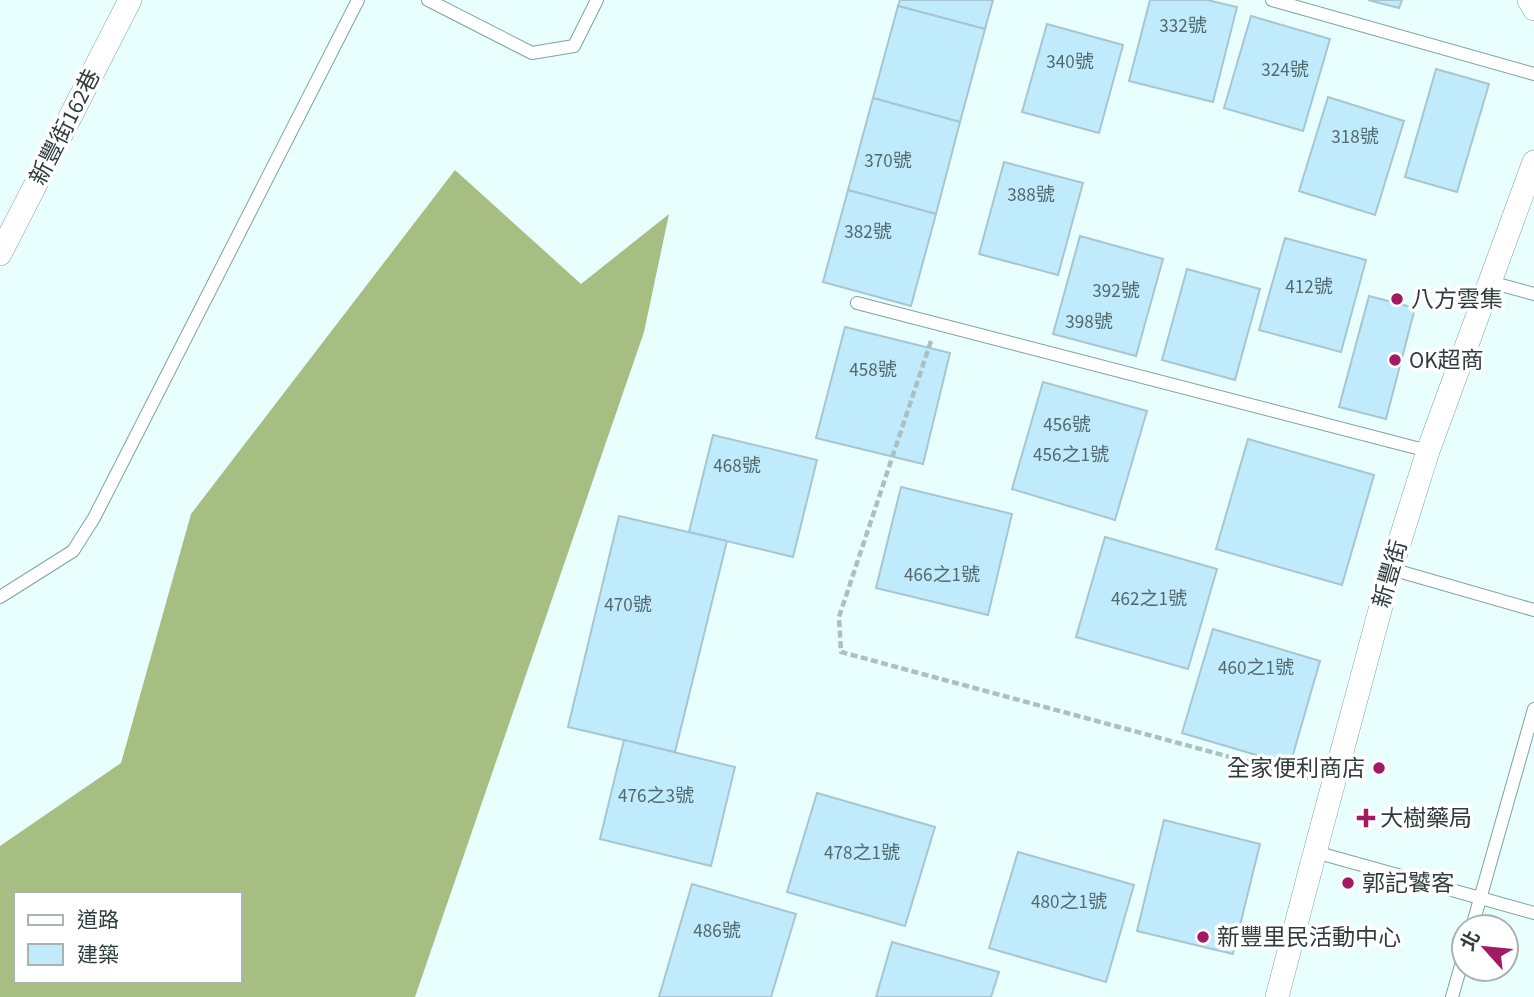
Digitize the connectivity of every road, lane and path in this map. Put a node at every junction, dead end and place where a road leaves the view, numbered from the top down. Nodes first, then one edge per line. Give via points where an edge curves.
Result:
1 (130, 0) edge
2 (359, 0) edge
3 (428, 0) edge
4 (597, 0) edge
5 (1272, 0) edge
6 (1530, 0) edge
7 (1534, 9) edge
8 (1534, 74) edge
9 (1534, 162) edge
10 (0, 254) edge
11 (1490, 282) junction
12 (1534, 294) edge
13 (857, 303) dead end
14 (937, 324) junction
15 (1428, 451) junction
16 (1391, 569) junction
17 (0, 597) edge
18 (1534, 610) edge
19 (1534, 709) edge
20 (1332, 785) junction
21 (1314, 852) junction
22 (1480, 898) junction
23 (1476, 913) edge
24 (1534, 914) edge
25 (1277, 997) edge

1 - 10 street, 新豐街162巷
2 - 17 lane via 94,518 73,551
3 - 4 lane via 531,53 574,46
5 - 8 lane
6 - 7 street
9 - 11 street, 新豐街
11 - 12 lane
11 - 15 street, 新豐街
13 - 14 lane
14 - 15 lane
14 - 20 path via 839,617 841,652
15 - 16 street, 新豐街
16 - 18 lane
16 - 20 street, 新豐街
19 - 22 lane
20 - 21 street, 新豐街
21 - 22 lane
21 - 25 street, 新豐街
22 - 23 lane
22 - 24 lane

